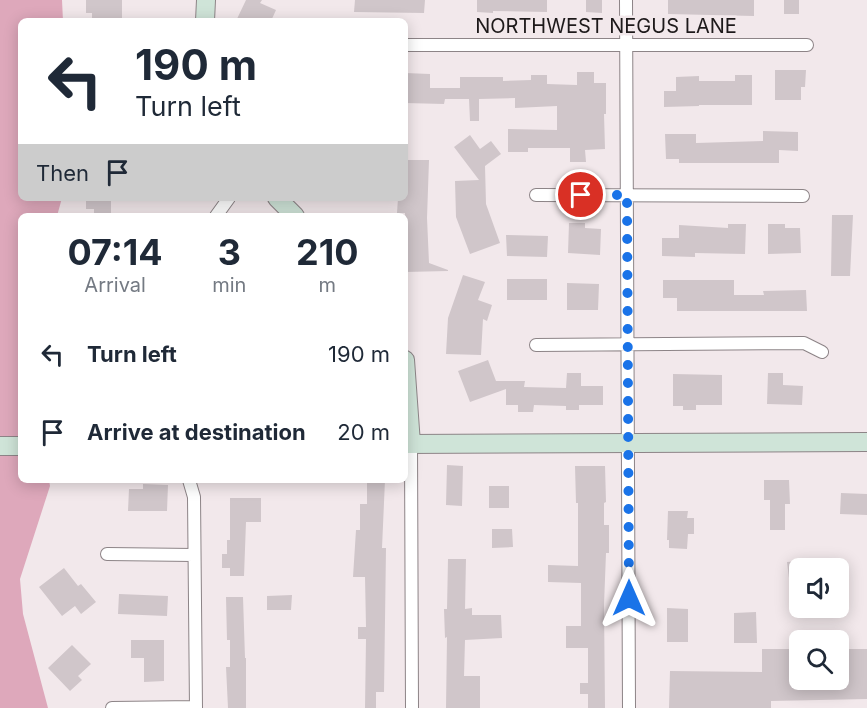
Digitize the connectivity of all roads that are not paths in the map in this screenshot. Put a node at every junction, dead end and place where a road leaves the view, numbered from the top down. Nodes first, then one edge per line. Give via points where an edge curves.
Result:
1 (206, 0) edge
2 (626, 0) edge
3 (206, 18) edge
4 (408, 45) edge
5 (626, 45) junction
6 (807, 45) dead end
7 (536, 195) dead end
8 (627, 195) junction
9 (803, 196) dead end
10 (280, 201) edge
11 (292, 213) edge
12 (536, 345) dead end
13 (628, 345) junction
14 (822, 352) dead end
15 (867, 442) edge
16 (628, 443) junction
17 (408, 444) edge
18 (0, 446) edge
19 (18, 446) edge
20 (190, 483) edge
21 (198, 483) edge
22 (194, 496) junction
23 (107, 554) dead end
24 (194, 555) junction
25 (112, 708) edge
26 (196, 708) edge
27 (412, 708) edge
28 (629, 708) edge

1 - 3 main road
2 - 5 street
4 - 5 street, NORTHWEST NEGUS LANE
5 - 6 street, NORTHWEST NEGUS LANE
5 - 8 street
7 - 8 street
8 - 9 street
8 - 13 street
10 - 11 main road
12 - 13 street
13 - 14 street via 804,343
13 - 16 street
15 - 16 main road
16 - 17 main road
16 - 28 street
17 - 27 street
18 - 19 main road
20 - 22 street
21 - 22 street
22 - 24 street
23 - 24 street
24 - 26 street
25 - 26 street

